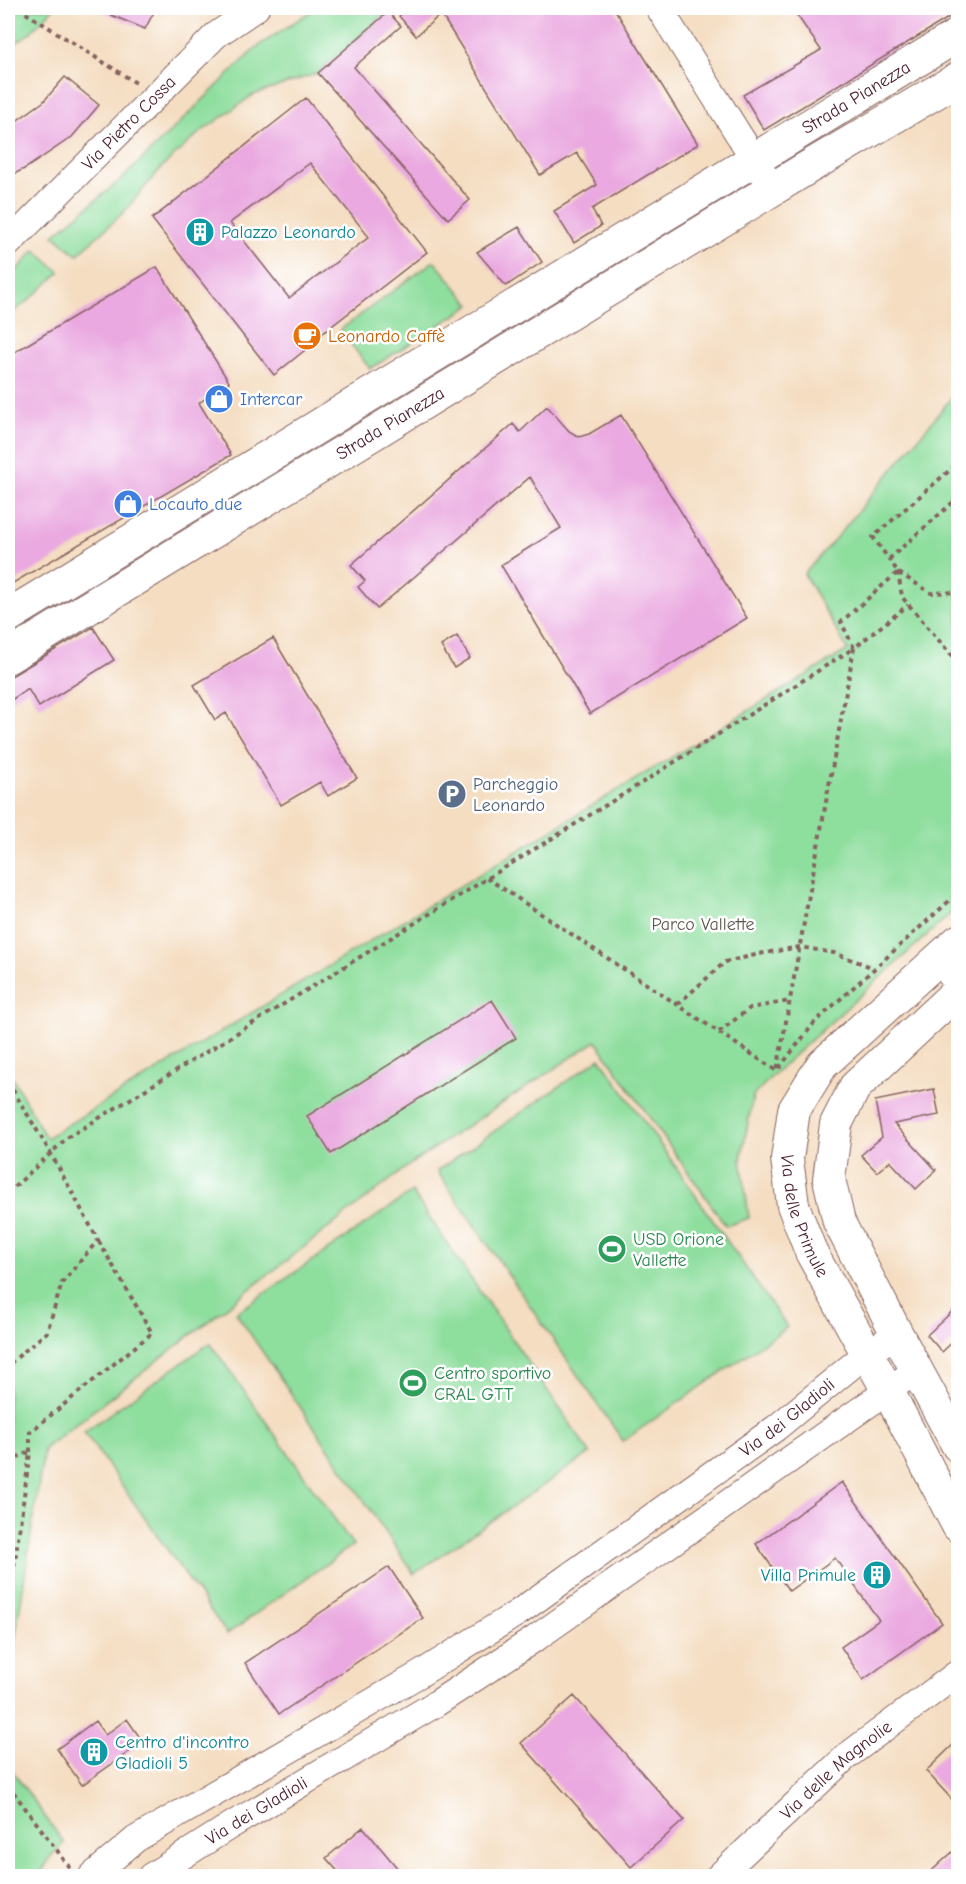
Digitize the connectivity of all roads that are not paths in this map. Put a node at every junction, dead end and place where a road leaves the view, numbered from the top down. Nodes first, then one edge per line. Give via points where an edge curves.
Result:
1 (256, 8) edge
2 (659, 8) edge
3 (956, 37) edge
4 (958, 79) edge
5 (754, 160) junction
6 (773, 189) junction
7 (8, 244) edge
8 (8, 616) edge
9 (8, 657) edge
10 (947, 950) edge
11 (958, 983) edge
12 (958, 991) edge
13 (897, 1334) junction
14 (866, 1354) junction
15 (917, 1370) junction
16 (888, 1391) junction
17 (958, 1446) edge
18 (677, 1500) junction
19 (958, 1526) edge
20 (695, 1527) junction
21 (519, 1612) junction
22 (536, 1638) junction
23 (958, 1673) edge
24 (346, 1716) junction
25 (364, 1747) junction
26 (92, 1876) edge
27 (152, 1876) edge
28 (718, 1876) edge

1 - 7 street, Via Pietro Cossa via 216,35
2 - 5 street
3 - 5 main road, Strada Pianezza
4 - 6 main road, Strada Pianezza
5 - 6 street
5 - 8 main road, Strada Pianezza
6 - 9 main road, Strada Pianezza
10 - 11 street
10 - 14 street, Via delle Primule via 822,1065 794,1110 787,1159 793,1205 811,1252
12 - 13 street, Via delle Primule via 855,1087 836,1124 829,1179 839,1221
13 - 14 street, Via dei Gladioli
13 - 15 street, Via delle Primule
14 - 16 street, Via delle Primule
14 - 18 street, Via dei Gladioli via 776,1428
15 - 16 street, Via dei Gladioli
15 - 17 street, Via delle Primule
16 - 19 street, Via delle Primule
16 - 20 street, Via dei Gladioli
18 - 20 street
18 - 21 street, Via dei Gladioli
20 - 22 street, Via dei Gladioli
21 - 22 street
21 - 24 street, Via dei Gladioli
22 - 25 street, Via dei Gladioli
23 - 28 street, Via delle Magnolie via 847,1756
24 - 25 street
24 - 26 street, Via dei Gladioli via 136,1839
25 - 27 street, Via dei Gladioli

